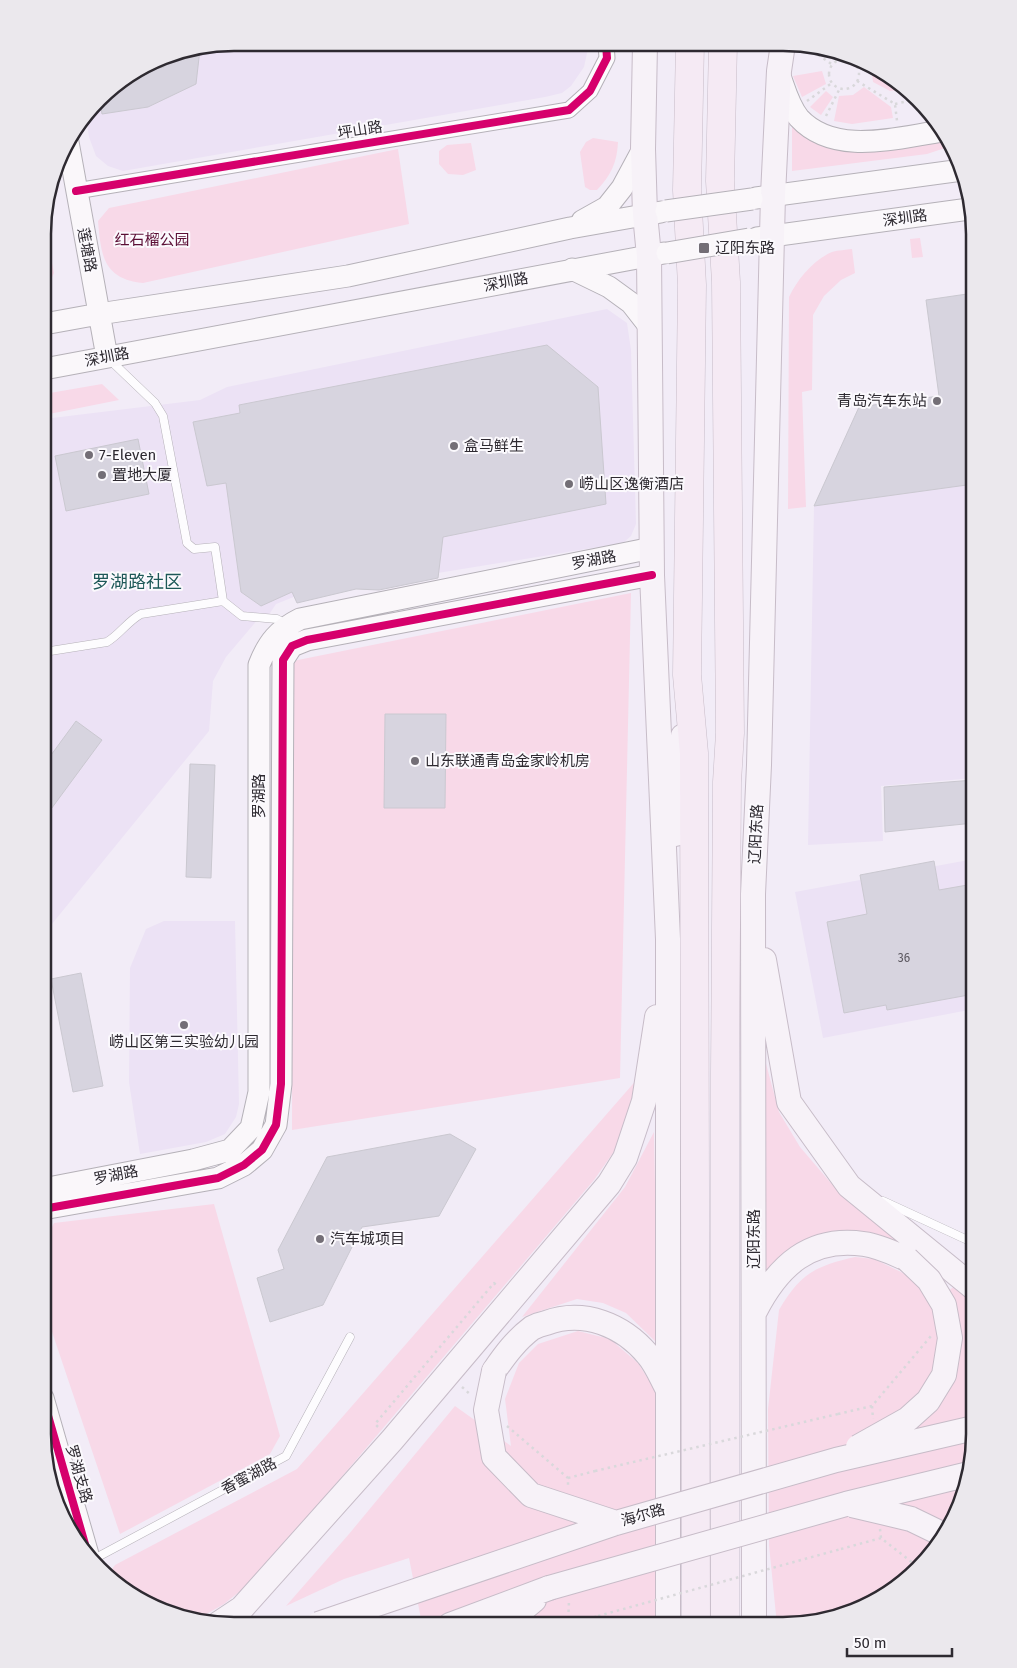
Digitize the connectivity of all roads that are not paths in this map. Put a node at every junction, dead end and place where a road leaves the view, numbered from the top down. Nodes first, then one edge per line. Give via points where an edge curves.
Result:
1 (606, 51) edge
2 (645, 51) edge
3 (688, 51) edge
4 (723, 51) edge
5 (733, 51) edge
6 (782, 51) edge
7 (779, 71) junction
8 (722, 96) junction
9 (935, 132) edge
10 (643, 149) junction
11 (70, 153) edge
12 (955, 171) edge
13 (76, 191) junction
14 (763, 197) junction
15 (964, 210) edge
16 (656, 212) junction
17 (570, 228) junction
18 (760, 238) junction
19 (658, 254) junction
20 (572, 269) junction
21 (99, 314) junction
22 (51, 323) edge
23 (649, 326) junction
24 (107, 357) junction
25 (51, 368) edge
26 (652, 548) junction
27 (652, 575) junction
28 (222, 601) junction
29 (287, 626) junction
30 (51, 651) edge
31 (687, 674) junction
32 (730, 733) junction
33 (753, 894) junction
34 (668, 939) junction
35 (849, 1186) junction
36 (51, 1187) edge
37 (51, 1208) edge
38 (966, 1239) edge
39 (966, 1281) edge
40 (754, 1312) junction
41 (350, 1336) dead end
42 (668, 1391) junction
43 (51, 1428) edge
44 (966, 1430) edge
45 (836, 1460) junction
46 (961, 1476) edge
47 (846, 1504) junction
48 (616, 1523) junction
49 (937, 1531) edge
50 (83, 1537) edge
51 (98, 1555) edge
52 (550, 1588) junction
53 (229, 1617) edge
54 (339, 1617) edge
55 (472, 1617) edge
56 (514, 1617) edge
57 (668, 1617) edge
58 (696, 1617) edge
59 (725, 1617) edge
60 (754, 1617) edge

1 - 13 street, 坪山路 via 607,58 590,91 569,110
2 - 10 main road
3 - 31 highway via 687,190 692,285
4 - 8 highway, 辽阳东路
5 - 8 highway
6 - 7 main road, 辽阳东路
7 - 9 street via 794,110 817,132 860,142
7 - 14 main road, 辽阳东路
8 - 32 highway, 辽阳东路 via 720,181 726,282
10 - 16 main road
10 - 17 street via 622,188 606,207
11 - 13 street, 莲塘路
12 - 14 street
13 - 21 street, 莲塘路
14 - 16 street, bridge
14 - 18 main road, 辽阳东路
15 - 18 street, 深圳路
16 - 17 street
16 - 19 main road
17 - 21 street via 348,276
18 - 19 street, 深圳路, bridge
18 - 33 main road, 辽阳东路 via 759,765
19 - 20 street, 深圳路
19 - 23 main road
20 - 23 street via 609,287 631,303
20 - 24 street, 深圳路
21 - 22 street
21 - 24 street, 莲塘路
23 - 26 main road
24 - 25 street, 深圳路
24 - 28 lane via 155,403 163,416 187,543 194,549 215,547
26 - 27 main road
26 - 29 street, 罗湖路 via 300,619
27 - 34 main road
27 - 37 street via 307,640 292,646 283,660 281,1084 276,1125 262,1150 244,1165 218,1178
28 - 29 lane via 242,616 277,619
28 - 30 lane via 141,614 107,642
29 - 36 street, 罗湖路 via 266,649 259,665 259,1092 251,1128 230,1150
31 - 34 main road
31 - 58 highway via 694,753
32 - 33 main road
32 - 59 highway, 辽阳东路 via 725,1074
33 - 35 main road via 789,1102
33 - 40 main road, 辽阳东路
34 - 42 main road
34 - 53 main road via 644,1102 625,1158 609,1184 392,1440 242,1608
35 - 38 lane
35 - 39 main road
40 - 45 main road, bridge via 774,1279 788,1264 809,1250 832,1243 864,1244 907,1259 929,1280 944,1305 950,1338 944,1375 928,1401 908,1419
40 - 60 main road, 辽阳东路
41 - 51 lane, 香蜜湖路 via 286,1456
42 - 48 main road, bridge via 650,1356 630,1336 607,1323 581,1317 557,1319 533,1327 510,1348 494,1371 486,1410 494,1457 532,1495
42 - 57 main road
43 - 50 street, 罗湖支路
44 - 45 main road, 海尔路, bridge
45 - 48 main road, 海尔路, bridge
46 - 47 main road, bridge
47 - 49 main road, bridge via 911,1519
47 - 52 main road, bridge
48 - 54 main road, 海尔路, bridge
52 - 55 main road
52 - 56 main road

